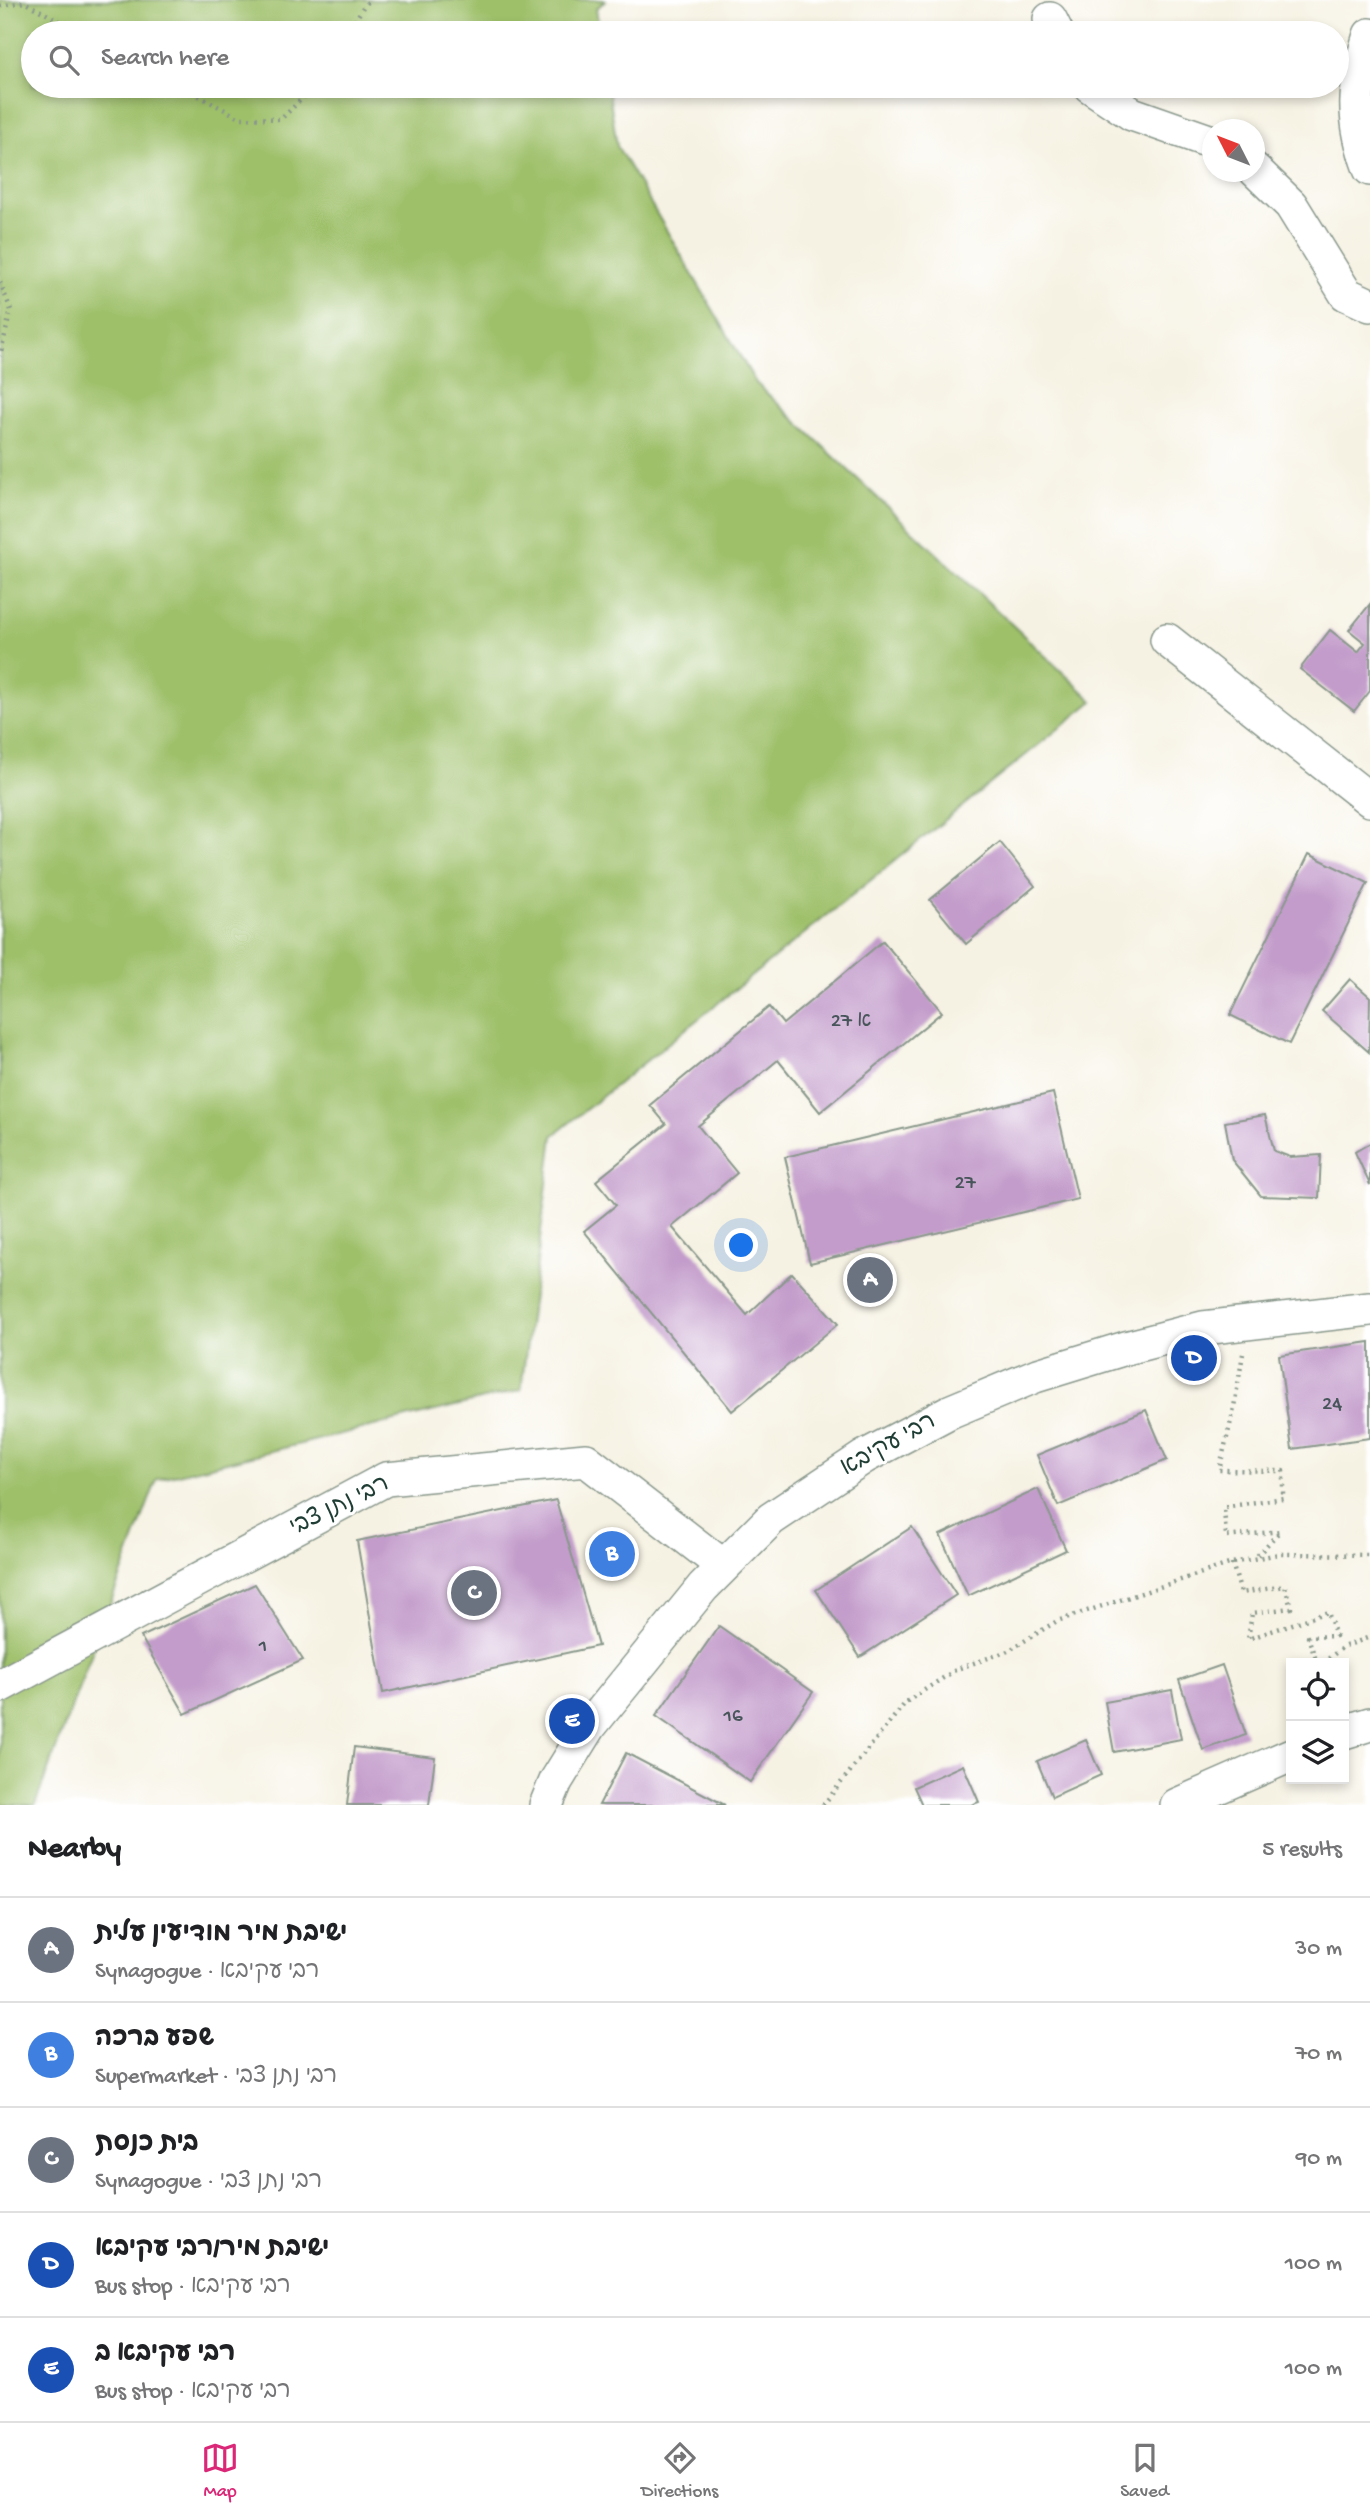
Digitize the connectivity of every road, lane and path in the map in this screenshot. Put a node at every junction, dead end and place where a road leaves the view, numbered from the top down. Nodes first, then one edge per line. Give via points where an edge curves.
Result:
1 (370, 0) edge
2 (0, 6) edge
3 (60, 21) edge
4 (355, 21) edge
5 (1370, 35) edge
6 (202, 98) edge
7 (303, 98) edge
8 (1108, 98) edge
9 (1202, 138) edge
10 (1370, 169) edge
11 (1265, 179) edge
12 (0, 282) edge
13 (1370, 304) edge
14 (0, 356) edge
15 (1167, 640) dead end
16 (1370, 800) edge
17 (1370, 1309) edge
18 (1248, 1323) junction
19 (1370, 1555) edge
20 (1255, 1559) junction
21 (1232, 1563) junction
22 (723, 1566) junction
23 (1370, 1637) edge
24 (1315, 1658) edge
25 (1329, 1658) edge
26 (0, 1686) edge
27 (1370, 1724) edge
28 (1349, 1730) edge
29 (1286, 1757) edge
30 (824, 1804) edge
31 (546, 1805) edge
32 (832, 1805) edge
33 (1177, 1805) edge

1 - 4 path
2 - 3 path via 24,2
5 - 10 street via 1355,107
6 - 7 path via 240,118 281,119
8 - 9 street via 1132,114
11 - 13 street via 1291,205 1346,294
12 - 14 path via 11,310
15 - 16 street
17 - 18 street, רבי עקיבא
18 - 20 path via 1219,1471 1283,1472 1283,1498 1224,1507 1226,1537 1280,1531
18 - 22 street, רבי עקיבא via 1203,1328 1113,1352 1035,1376 949,1412 864,1457 771,1519
19 - 20 path via 1279,1554
20 - 21 path
21 - 24 path via 1241,1593 1284,1586 1291,1608 1252,1614 1248,1639 1328,1612 1336,1636 1308,1637
21 - 30 path via 1057,1621 1008,1651 957,1669 906,1702
22 - 26 street, רבי נתן צבי via 586,1460 386,1479
22 - 31 street, רבי עקיבא via 590,1726
23 - 25 path
27 - 28 street
29 - 33 street
30 - 32 path

